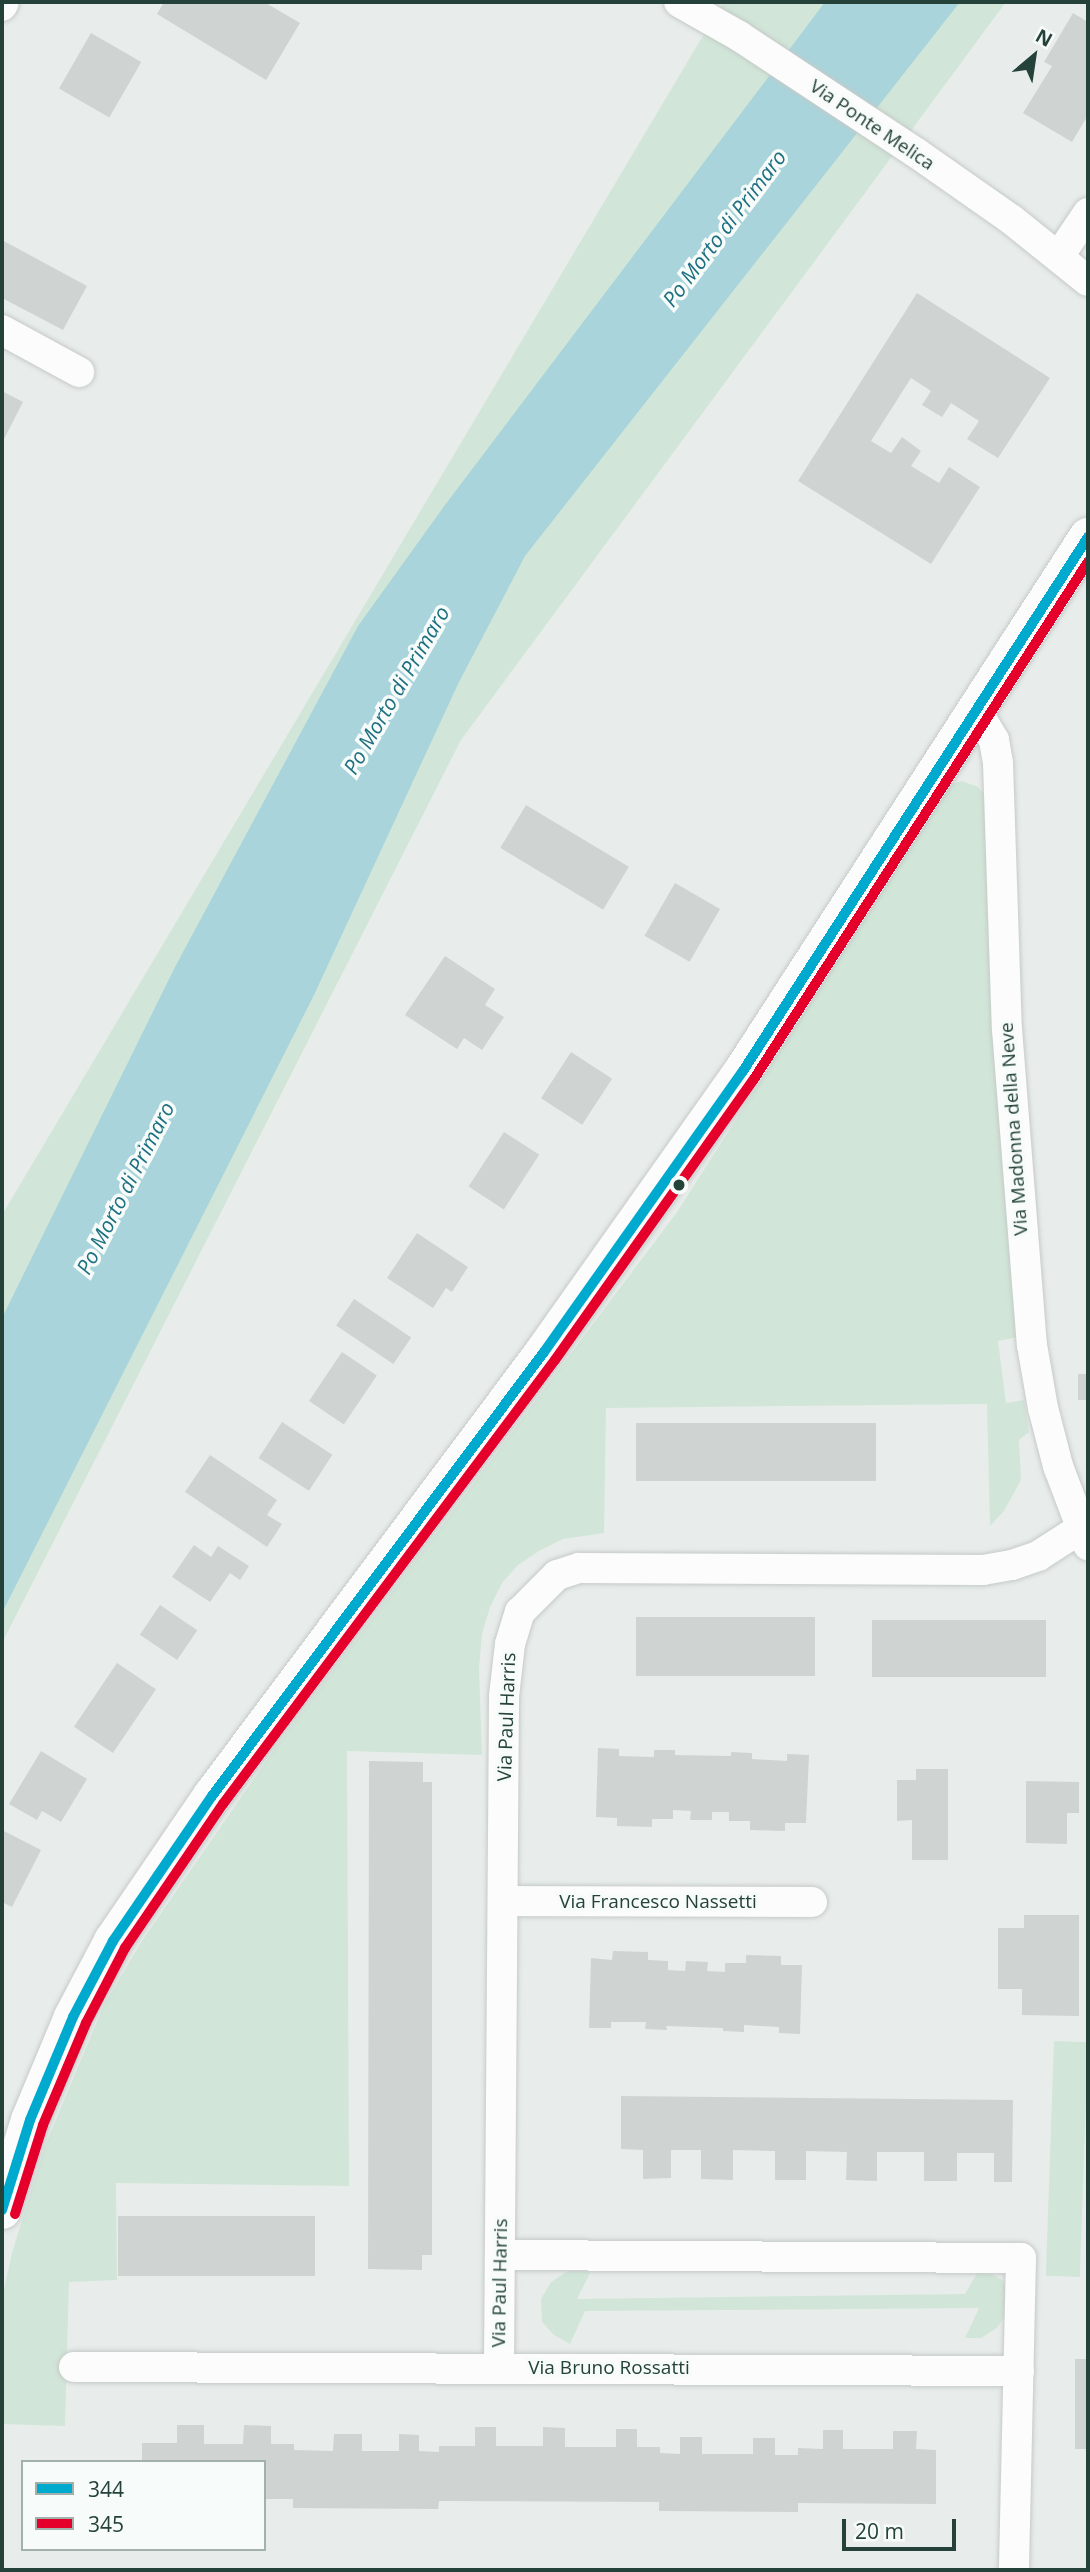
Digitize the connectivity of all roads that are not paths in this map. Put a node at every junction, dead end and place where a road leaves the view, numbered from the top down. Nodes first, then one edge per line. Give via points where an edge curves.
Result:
1 (679, 2) edge
2 (1088, 213) edge
3 (1059, 256) junction
4 (1088, 281) edge
5 (2, 330) edge
6 (79, 372) dead end
7 (1088, 537) edge
8 (976, 710) junction
9 (1084, 1537) edge
10 (505, 1901) junction
11 (812, 1902) dead end
12 (2, 2210) edge
13 (500, 2255) junction
14 (74, 2367) dead end
15 (499, 2367) junction
16 (1018, 2371) junction
17 (1014, 2570) edge

1 - 3 street, Via Ponte Melica via 915,152
2 - 3 street
3 - 4 street, Via Ponte Melica
5 - 6 street
7 - 8 main road
8 - 9 street, Via Madonna della Neve via 994,740 998,764 1007,1029 1032,1345 1042,1408
8 - 12 main road via 743,1071 640,1218 212,1796 113,1941 73,2017 30,2120
9 - 10 street, Via Paul Harris via 1012,1565 983,1570 630,1566 579,1568 557,1575 520,1612 510,1644 504,1696
10 - 11 street, Via Francesco Nassetti
10 - 13 street, Via Paul Harris
13 - 15 street, Via Paul Harris
13 - 16 street via 1021,2258
14 - 15 street, Via Bruno Rossatti
15 - 16 street, Via Bruno Rossatti
16 - 17 street

